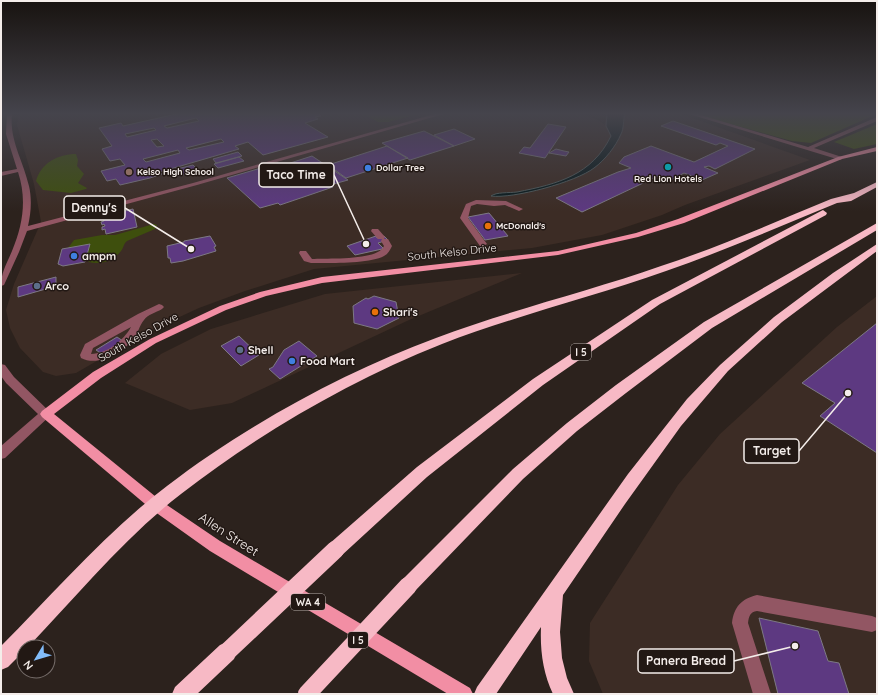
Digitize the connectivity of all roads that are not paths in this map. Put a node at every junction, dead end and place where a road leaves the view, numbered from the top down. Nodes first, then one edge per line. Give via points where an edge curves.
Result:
1 (11, 145) edge
2 (331, 145) edge
3 (801, 145) edge
4 (816, 145) edge
5 (810, 148) junction
6 (877, 148) edge
7 (840, 158) junction
8 (20, 170) junction
9 (1, 174) edge
10 (877, 184) edge
11 (855, 195) junction
12 (519, 209) dead end
13 (877, 226) edge
14 (24, 229) junction
15 (380, 236) dead end
16 (483, 244) dead end
17 (877, 247) edge
18 (303, 253) dead end
19 (5, 267) edge
20 (1, 283) edge
21 (159, 307) dead end
22 (141, 316) junction
23 (1, 368) edge
24 (46, 414) junction
25 (1, 454) edge
26 (156, 505) junction
27 (554, 592) junction
28 (872, 624) dead end
29 (1, 660) edge
30 (182, 694) edge
31 (307, 694) edge
32 (464, 694) edge
33 (484, 694) edge
34 (564, 694) edge
35 (762, 694) edge

1 - 8 street
2 - 14 street
3 - 5 street
4 - 5 street
5 - 7 street
6 - 7 main road, South Kelso Drive
7 - 24 main road, South Kelso Drive via 638,236 558,253 322,280 263,294 223,308 153,341 97,375
8 - 9 street
8 - 14 street via 27,195
10 - 11 highway, I 5
11 - 26 highway via 668,267 470,330 408,354 349,382 286,417 185,482
11 - 30 highway, I 5, bridge via 656,302 538,382 422,472
12 - 16 street via 506,203 470,204 464,218
13 - 31 highway, I 5, bridge via 708,325 572,427 518,474
14 - 19 street
15 - 18 street via 388,246 380,255 374,257 312,261
17 - 27 highway via 781,317 708,384 653,452
19 - 20 street
21 - 22 street
22 - 22 street via 89,346 85,354 90,358 99,357 125,342
23 - 24 street, Allen Street
24 - 25 street
24 - 26 main road, Allen Street
26 - 29 highway via 125,533
26 - 32 main road, Allen Street / WA 4 via 215,546
27 - 33 highway
27 - 34 highway via 550,644 556,676
28 - 35 street via 757,603 750,604 740,614 740,622

